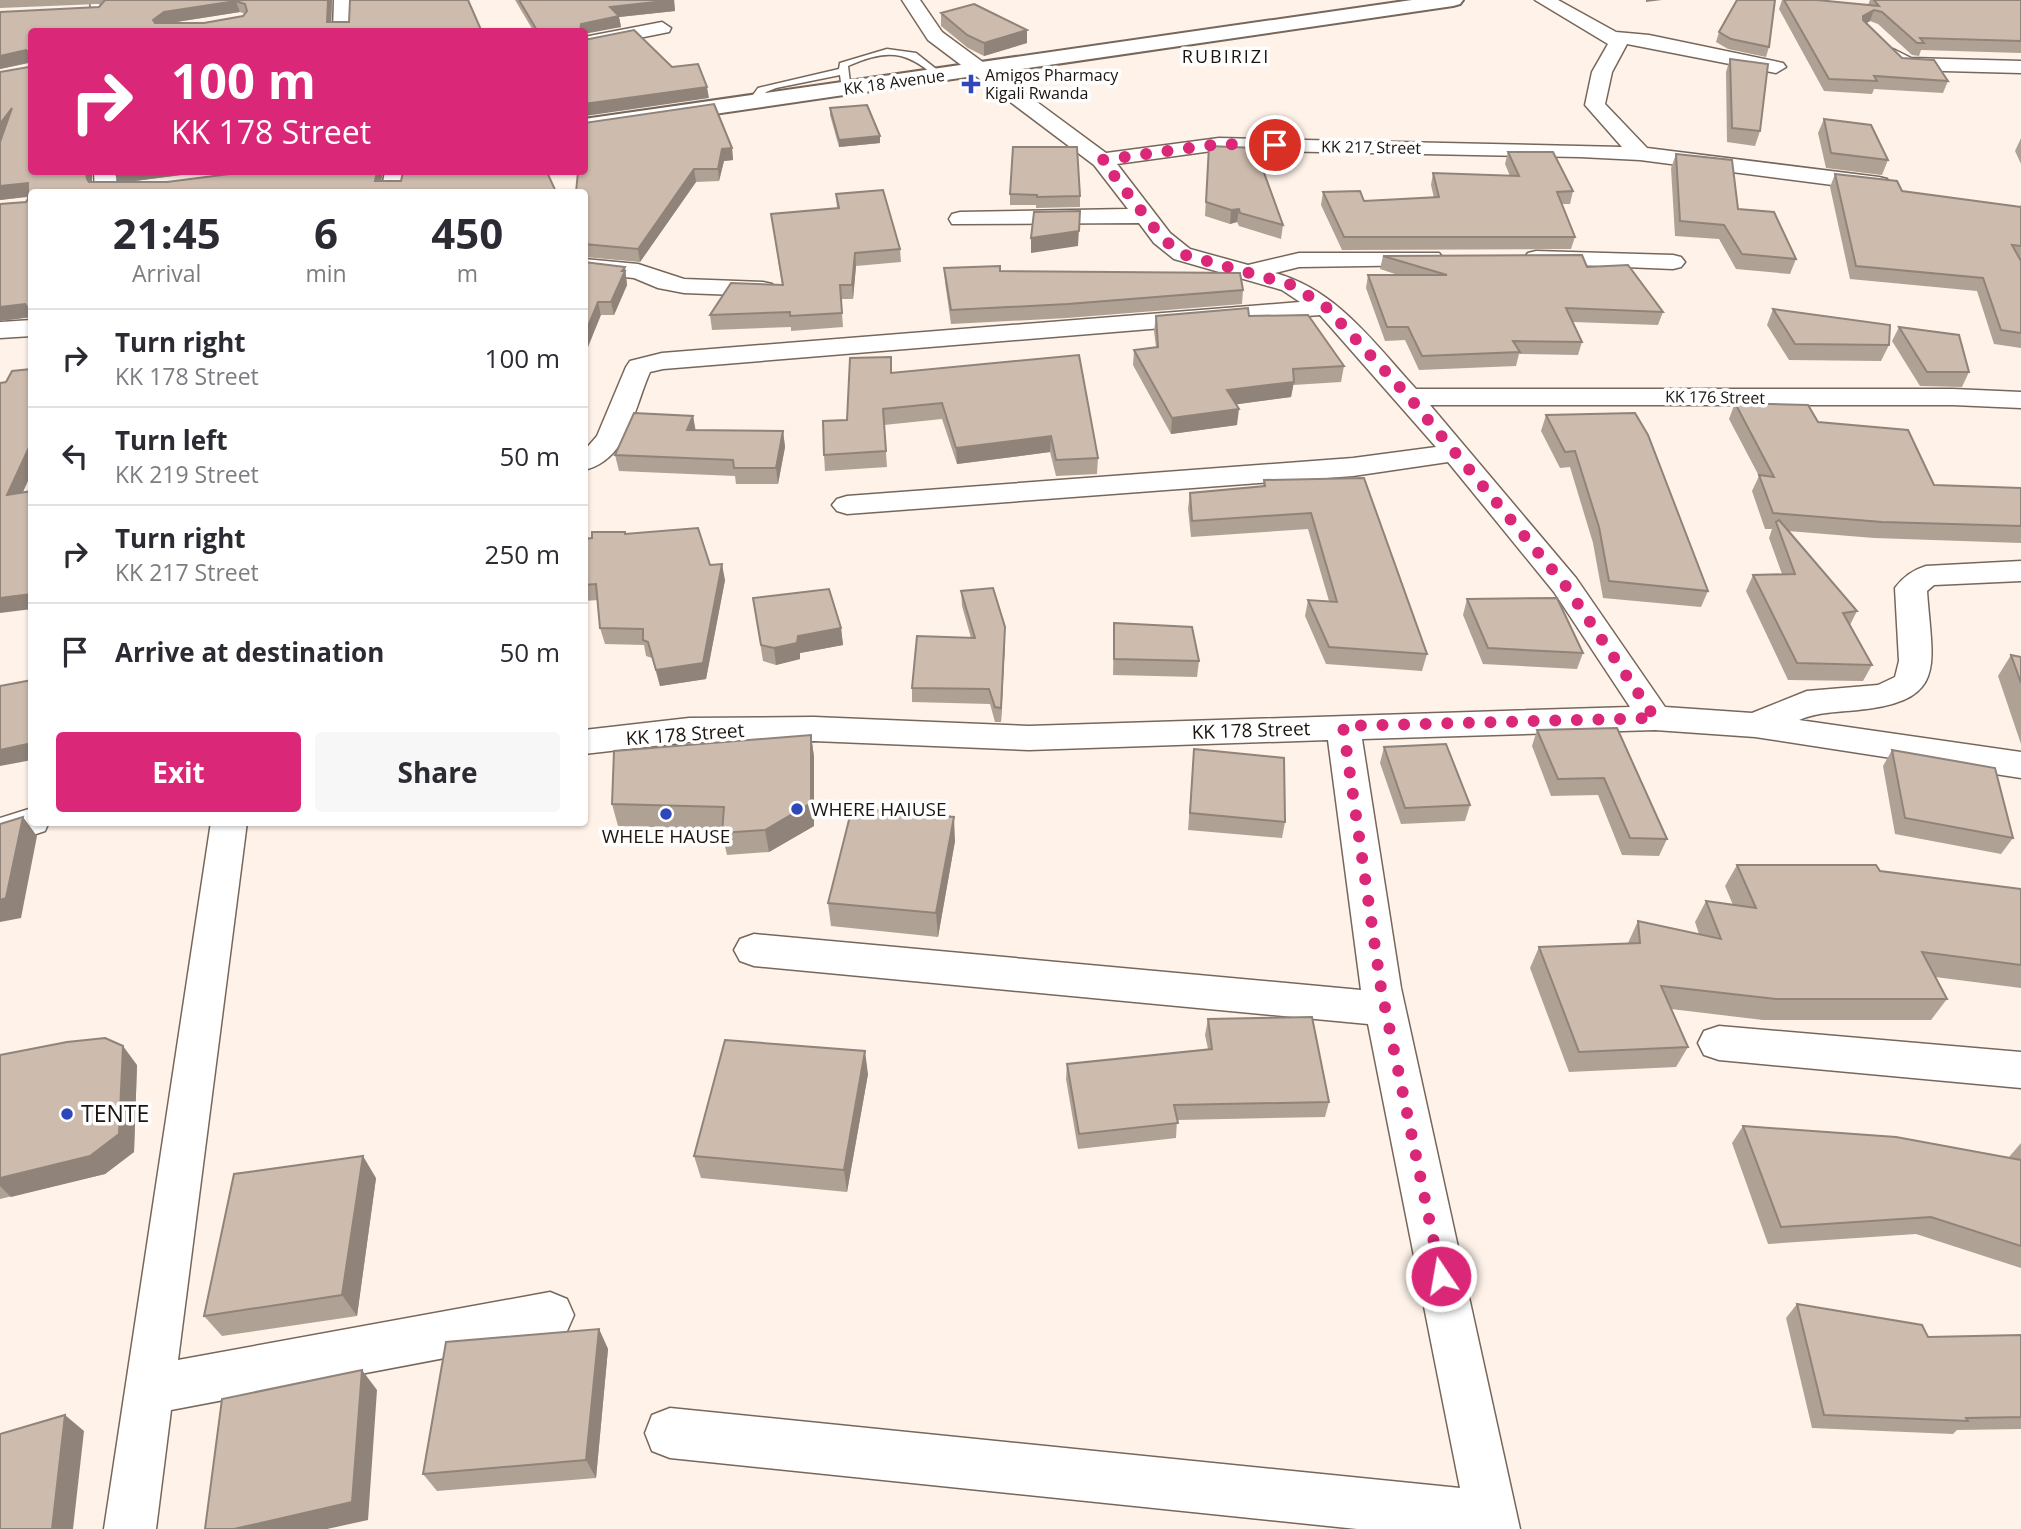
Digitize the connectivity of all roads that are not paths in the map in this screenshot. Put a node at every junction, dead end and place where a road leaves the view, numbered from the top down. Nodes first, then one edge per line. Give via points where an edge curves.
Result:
1 (343, 0) edge
2 (911, 0) edge
3 (1453, 0) edge
4 (1544, 0) edge
5 (94, 8) edge
6 (97, 28) edge
7 (342, 28) edge
8 (662, 28) dead end
9 (1611, 37) junction
10 (1877, 38) edge
11 (588, 42) edge
12 (2021, 66) edge
13 (1776, 67) dead end
14 (983, 69) junction
15 (940, 76) junction
16 (846, 80) junction
17 (588, 126) edge
18 (1640, 153) junction
19 (1102, 160) junction
20 (1889, 185) edge
21 (1144, 216) junction
22 (960, 219) dead end
23 (1455, 258) edge
24 (1507, 258) edge
25 (1673, 262) dead end
26 (588, 267) edge
27 (1247, 273) junction
28 (762, 289) edge
29 (1326, 307) junction
30 (28, 328) edge
31 (0, 330) edge
32 (1409, 397) junction
33 (2021, 400) edge
34 (1456, 453) junction
35 (588, 461) edge
36 (847, 505) dead end
37 (2021, 571) edge
38 (1655, 718) junction
39 (1755, 725) junction
40 (1343, 726) junction
41 (588, 742) edge
42 (2021, 765) edge
43 (28, 822) edge
44 (228, 826) edge
45 (0, 832) edge
46 (754, 950) dead end
47 (1385, 1009) junction
48 (1719, 1043) dead end
49 (2021, 1070) edge
50 (550, 1315) dead end
51 (149, 1390) junction
52 (670, 1433) dead end
53 (1493, 1523) edge
54 (130, 1529) edge

1 - 7 street
2 - 14 street via 935,36
3 - 14 main road, KK 18 Avenue
4 - 9 street
5 - 6 street
8 - 11 street
9 - 13 street
9 - 18 street via 1618,43 1603,67 1595,105
10 - 12 street via 1906,64
14 - 15 main road, KK 18 Avenue
14 - 19 street
15 - 16 main road, KK 18 Avenue
15 - 16 lane via 916,56 893,51 843,65
16 - 17 main road, KK 18 Avenue via 753,102
18 - 19 street, KK 217 Street via 1219,144
18 - 20 street, KK 217 Street
19 - 21 street
21 - 22 street
21 - 27 street via 1182,254
23 - 27 street via 1299,260
24 - 25 street
26 - 28 street via 638,271 667,284
27 - 29 street via 1292,285
29 - 32 street
29 - 35 street via 662,361 639,367 606,448
30 - 31 street
32 - 33 street, KK 176 Street
32 - 34 street
34 - 36 street via 1353,467
34 - 38 street via 1565,585
37 - 39 street, KK 178 Street via 1926,576 1911,588 1915,661 1910,683 1884,696 1807,704
38 - 39 street, KK 178 Street
38 - 40 street, KK 178 Street
39 - 42 street
40 - 41 street, KK 178 Street via 1029,738 814,729 689,730
40 - 47 street
43 - 45 street
44 - 51 street
46 - 47 street
47 - 53 street
48 - 49 street
50 - 51 street
51 - 54 street
52 - 53 street

